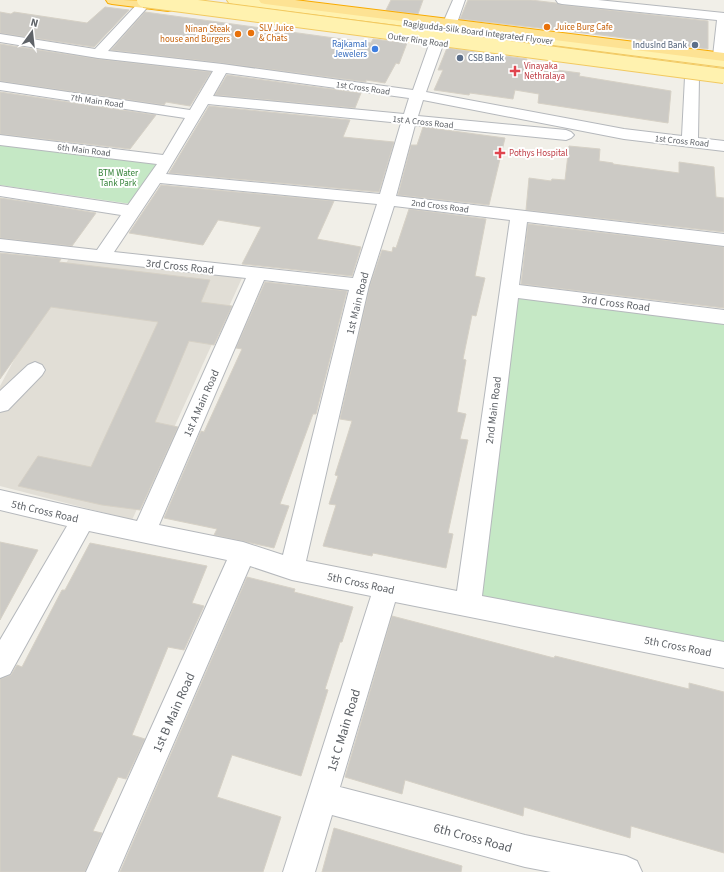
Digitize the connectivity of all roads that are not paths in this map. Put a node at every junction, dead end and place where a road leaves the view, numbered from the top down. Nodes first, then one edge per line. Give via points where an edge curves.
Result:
1 (112, 0) edge
2 (233, 0) edge
3 (266, 0) edge
4 (459, 0) edge
5 (562, 0) edge
6 (145, 1) edge
7 (724, 17) edge
8 (450, 23) junction
9 (0, 38) edge
10 (437, 42) junction
11 (98, 54) junction
12 (723, 59) edge
13 (222, 68) junction
14 (724, 76) edge
15 (692, 77) junction
16 (724, 81) edge
17 (0, 86) edge
18 (418, 95) junction
19 (203, 99) junction
20 (194, 115) junction
21 (409, 120) junction
22 (644, 136) junction
23 (0, 140) edge
24 (690, 142) junction
25 (724, 146) edge
26 (168, 160) junction
27 (155, 178) junction
28 (0, 191) edge
29 (387, 200) junction
30 (132, 211) junction
31 (519, 215) junction
32 (724, 240) edge
33 (0, 245) edge
34 (101, 257) junction
35 (257, 274) junction
36 (360, 285) junction
37 (508, 290) junction
38 (724, 317) edge
39 (35, 370) dead end
40 (0, 404) edge
41 (0, 500) edge
42 (83, 520) junction
43 (144, 532) junction
44 (243, 553) junction
45 (292, 569) junction
46 (386, 588) junction
47 (468, 605) junction
48 (724, 654) edge
49 (2, 658) edge
50 (322, 797) junction
51 (102, 872) edge
52 (299, 872) edge
53 (626, 872) edge

1 - 6 highway, Outer Ring Road
2 - 12 main road, Ragigudda-Silk Board Integrated Flyover
3 - 8 highway, Outer Ring Road
4 - 8 street
5 - 7 street
6 - 10 highway, Outer Ring Road
6 - 11 street
6 - 14 main road, bridge
7 - 12 street
8 - 12 highway, Outer Ring Road
9 - 11 street, 1st Cross Road
10 - 15 highway, Outer Ring Road
10 - 18 street, 1st Main Road
11 - 13 street, 1st Cross Road
13 - 18 street, 1st Cross Road
13 - 19 street
15 - 16 highway, Outer Ring Road
15 - 24 street
17 - 20 street, 7th Main Road
18 - 21 street, 1st Main Road
18 - 22 street, 1st Cross Road
19 - 20 street
19 - 21 street, 1st A Cross Road
20 - 26 street
21 - 22 street, 1st A Cross Road via 557,135
21 - 29 street, 1st Main Road
22 - 24 street, 1st Cross Road
23 - 26 street, 6th Main Road
24 - 25 street, 1st Cross Road
26 - 27 street
27 - 29 street, 2nd Cross Road
27 - 30 street
28 - 30 street
29 - 31 street, 2nd Cross Road
29 - 36 street, 1st Main Road
30 - 34 street
31 - 32 street, 2nd Cross Road
31 - 37 street, 2nd Main Road
33 - 34 street, 3rd Cross Road
34 - 35 street, 3rd Cross Road
35 - 36 street, 3rd Cross Road
35 - 43 street, 1st A Main Road
36 - 45 street, 1st Main Road
37 - 38 street, 3rd Cross Road
37 - 47 street, 2nd Main Road
39 - 40 street
41 - 42 street, 5th Cross Road
42 - 43 street, 5th Cross Road
42 - 49 street
43 - 44 street, 5th Cross Road
44 - 45 street, 5th Cross Road
44 - 51 street, 1st B Main Road
45 - 46 street, 5th Cross Road
46 - 47 street, 5th Cross Road
46 - 50 street, 1st C Main Road
47 - 48 street, 5th Cross Road
50 - 52 street, 1st C Main Road
50 - 53 street, 6th Cross Road via 525,851

